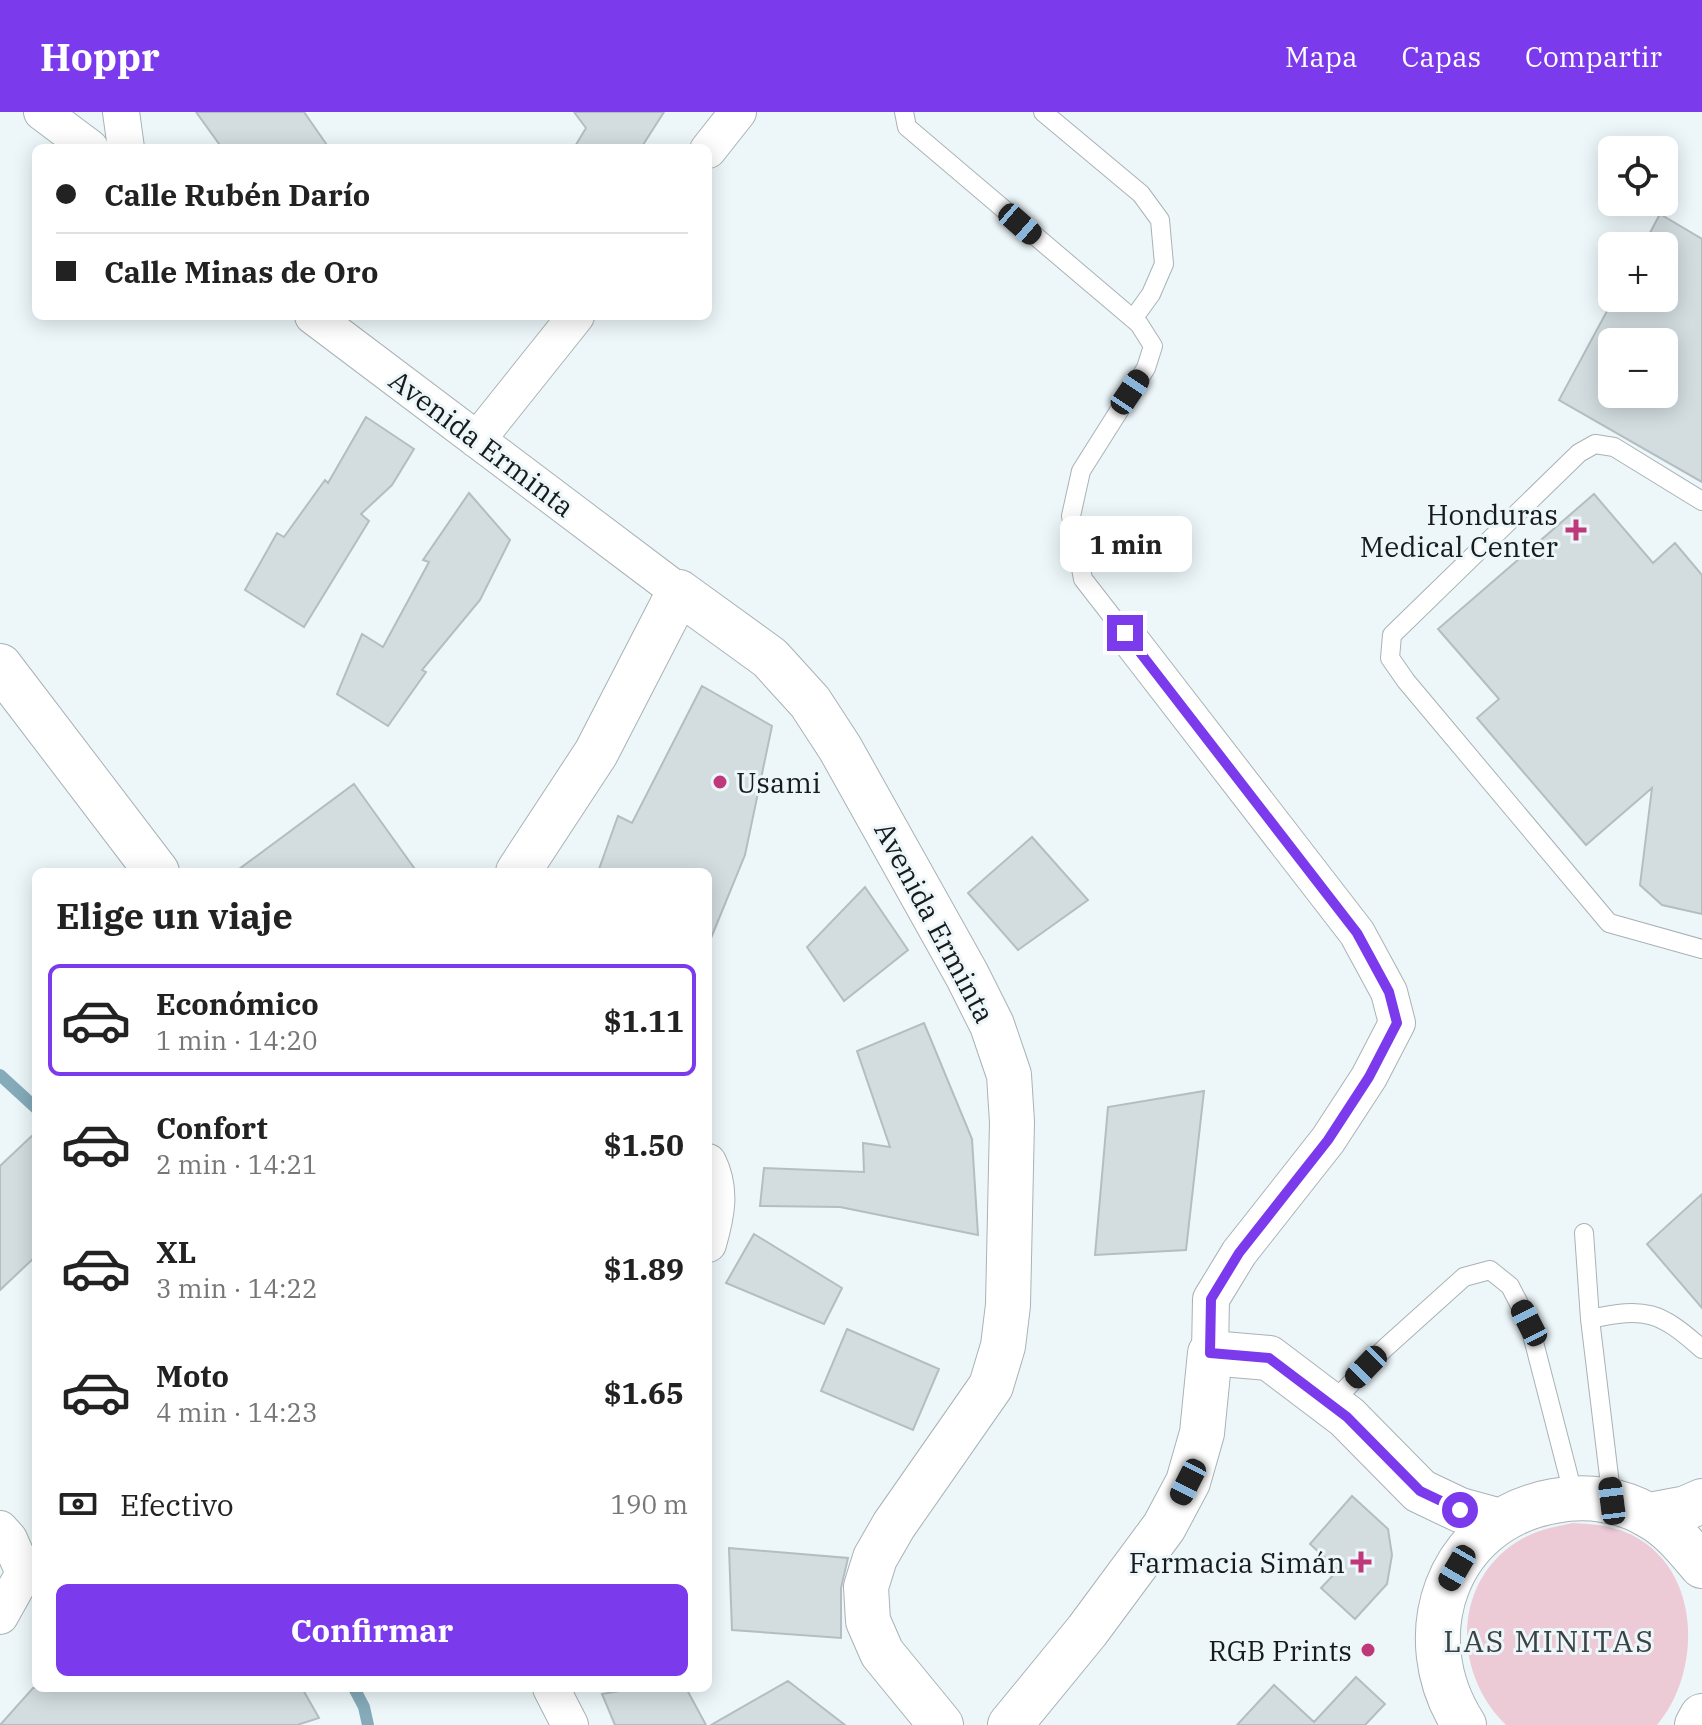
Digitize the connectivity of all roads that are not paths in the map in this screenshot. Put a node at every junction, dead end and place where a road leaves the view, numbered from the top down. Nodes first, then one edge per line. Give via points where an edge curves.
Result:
1 (42, 112) edge
2 (121, 112) edge
3 (738, 112) edge
4 (904, 112) edge
5 (1043, 112) edge
6 (85, 144) edge
7 (125, 144) edge
8 (712, 145) edge
9 (1133, 319) junction
10 (318, 320) edge
11 (573, 320) edge
12 (477, 440) junction
13 (1702, 501) edge
14 (679, 592) junction
15 (1125, 633) joint
16 (0, 666) edge
17 (154, 868) edge
18 (521, 868) edge
19 (1702, 949) edge
20 (712, 1170) edge
21 (712, 1230) edge
22 (1584, 1233) dead end
23 (1590, 1319) junction
24 (1702, 1349) edge
25 (1210, 1353) junction
26 (1330, 1405) junction
27 (1420, 1491) junction
28 (1702, 1501) edge
29 (1612, 1504) junction
30 (1500, 1521) junction
31 (0, 1529) edge
32 (1702, 1566) edge
33 (1446, 1587) junction
34 (0, 1616) edge
35 (553, 1692) edge
36 (1702, 1716) edge
37 (1456, 1719) edge
38 (570, 1725) edge
39 (941, 1725) edge
40 (1010, 1725) edge
41 (1697, 1725) edge

1 - 6 street
2 - 7 street
3 - 8 street
4 - 9 lane via 907,127
5 - 9 lane via 1141,194 1160,220 1164,264
9 - 15 lane via 1153,346 1146,368 1081,471 1071,516 1083,579
10 - 12 street, Avenida Erminta
11 - 12 street
12 - 14 street, Avenida Erminta
13 - 19 lane via 1614,447 1595,444 1579,453 1392,635 1390,658 1609,923
14 - 18 street via 596,753
14 - 39 street, Avenida Erminta via 770,658 810,702 967,975 1009,1075 1008,1305 1003,1346 991,1386 894,1525 866,1587 868,1621 882,1653
15 - 25 street via 1357,933 1389,992 1397,1023 1328,1140 1239,1253 1211,1299
16 - 17 street
20 - 21 street via 717,1213
22 - 23 lane
23 - 24 lane via 1625,1312 1659,1316
23 - 29 lane
25 - 26 street via 1269,1358
25 - 40 street via 1202,1433 1188,1482 1164,1527
26 - 27 street
26 - 29 lane via 1464,1277 1490,1270 1510,1286
27 - 30 street
27 - 33 street via 1442,1538
28 - 29 street via 1686,1508
29 - 30 street via 1535,1504
29 - 32 street via 1679,1538
30 - 33 street via 1468,1549
31 - 34 street via 24,1573
33 - 37 street via 1436,1647
35 - 38 street
36 - 41 street

